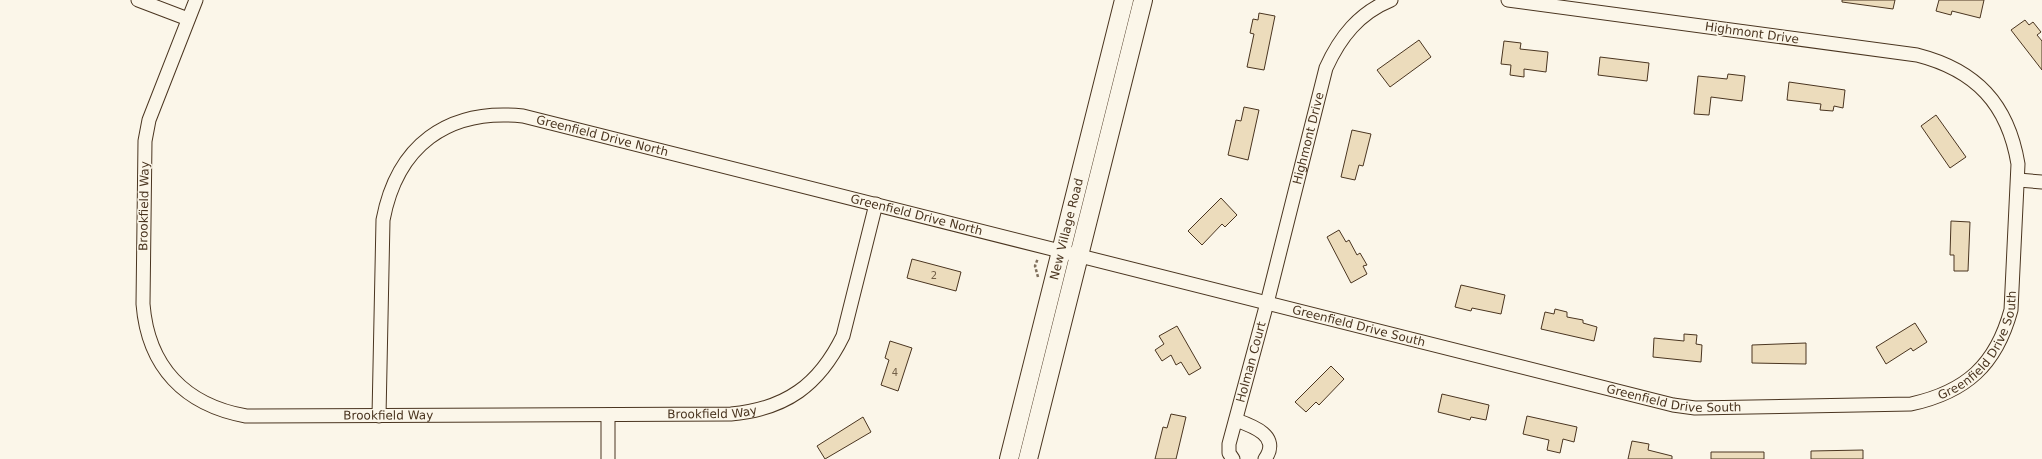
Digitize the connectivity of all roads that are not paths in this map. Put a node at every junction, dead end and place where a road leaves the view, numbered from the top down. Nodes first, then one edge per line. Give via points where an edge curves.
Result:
1 (138, 0) edge
2 (196, 0) edge
3 (1124, 0) edge
4 (1143, 0) edge
5 (1391, 0) edge
6 (1508, 0) edge
7 (188, 19) junction
8 (1986, 91) joint
9 (2018, 180) junction
10 (2042, 182) edge
11 (876, 204) junction
12 (1062, 251) junction
13 (1079, 256) junction
14 (1267, 303) junction
15 (608, 415) junction
16 (380, 416) junction
17 (1236, 420) junction
18 (608, 459) edge
19 (1009, 459) edge
20 (1028, 459) edge
21 (1233, 459) edge
22 (1265, 459) edge

1 - 7 street
2 - 7 street, Brookfield Way
3 - 12 main road, New Village Road
4 - 13 main road, New Village Road
5 - 14 street, Highmont Drive via 1363,16 1350,28 1335,48 1326,68
6 - 8 street, Highmont Drive via 1916,55 1937,60 1954,68
7 - 16 street, Brookfield Way via 149,120 145,141 144,322 158,361 189,394 208,406 227,413 246,416
8 - 9 street, Greenfield Drive South via 2008,124 2015,144
9 - 10 street
9 - 14 street, Greenfield Drive South via 2011,310 2006,330 1996,350 1968,381 1951,392 1911,404 1695,408 1673,405
11 - 12 street, Greenfield Drive North
11 - 15 street, Brookfield Way via 843,336 822,372 807,386 778,404 751,412
11 - 16 street, Greenfield Drive North via 522,116 484,115 464,119 445,127 413,152 399,172 386,200 383,220
12 - 13 street, Greenfield Drive North
12 - 19 main road, New Village Road
13 - 14 street, Greenfield Drive South
13 - 20 main road, New Village Road
14 - 17 street, Holman Court
15 - 16 street, Brookfield Way
15 - 18 street
17 - 21 street, Holman Court via 1229,444 1229,453
17 - 22 street via 1264,433 1269,448

